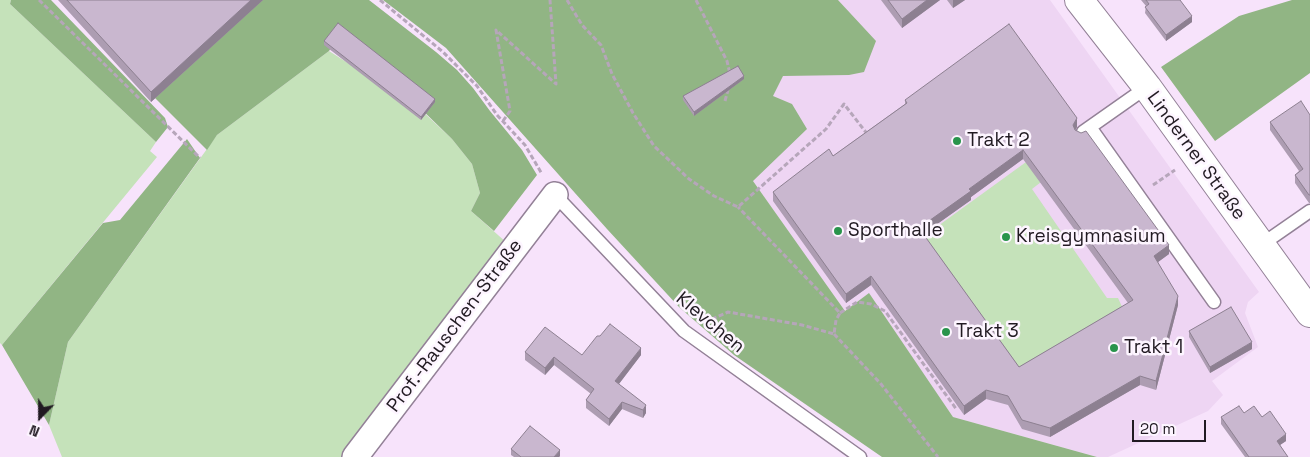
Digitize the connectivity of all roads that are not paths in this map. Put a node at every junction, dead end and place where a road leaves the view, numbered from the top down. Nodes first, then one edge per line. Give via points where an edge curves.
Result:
1 (1080, 0) edge
2 (1147, 87) junction
3 (555, 195) joint
4 (1310, 211) edge
5 (1260, 245) junction
6 (1214, 302) dead end
7 (1310, 313) edge
8 (355, 457) edge
9 (860, 457) edge

1 - 2 main road, Linderner Straße
2 - 5 main road, Linderner Straße
2 - 6 lane via 1085,131
3 - 8 street, Prof.-Rauschen-Straße
3 - 9 lane, Klevchen via 684,331
4 - 5 lane
5 - 7 main road, Linderner Straße

